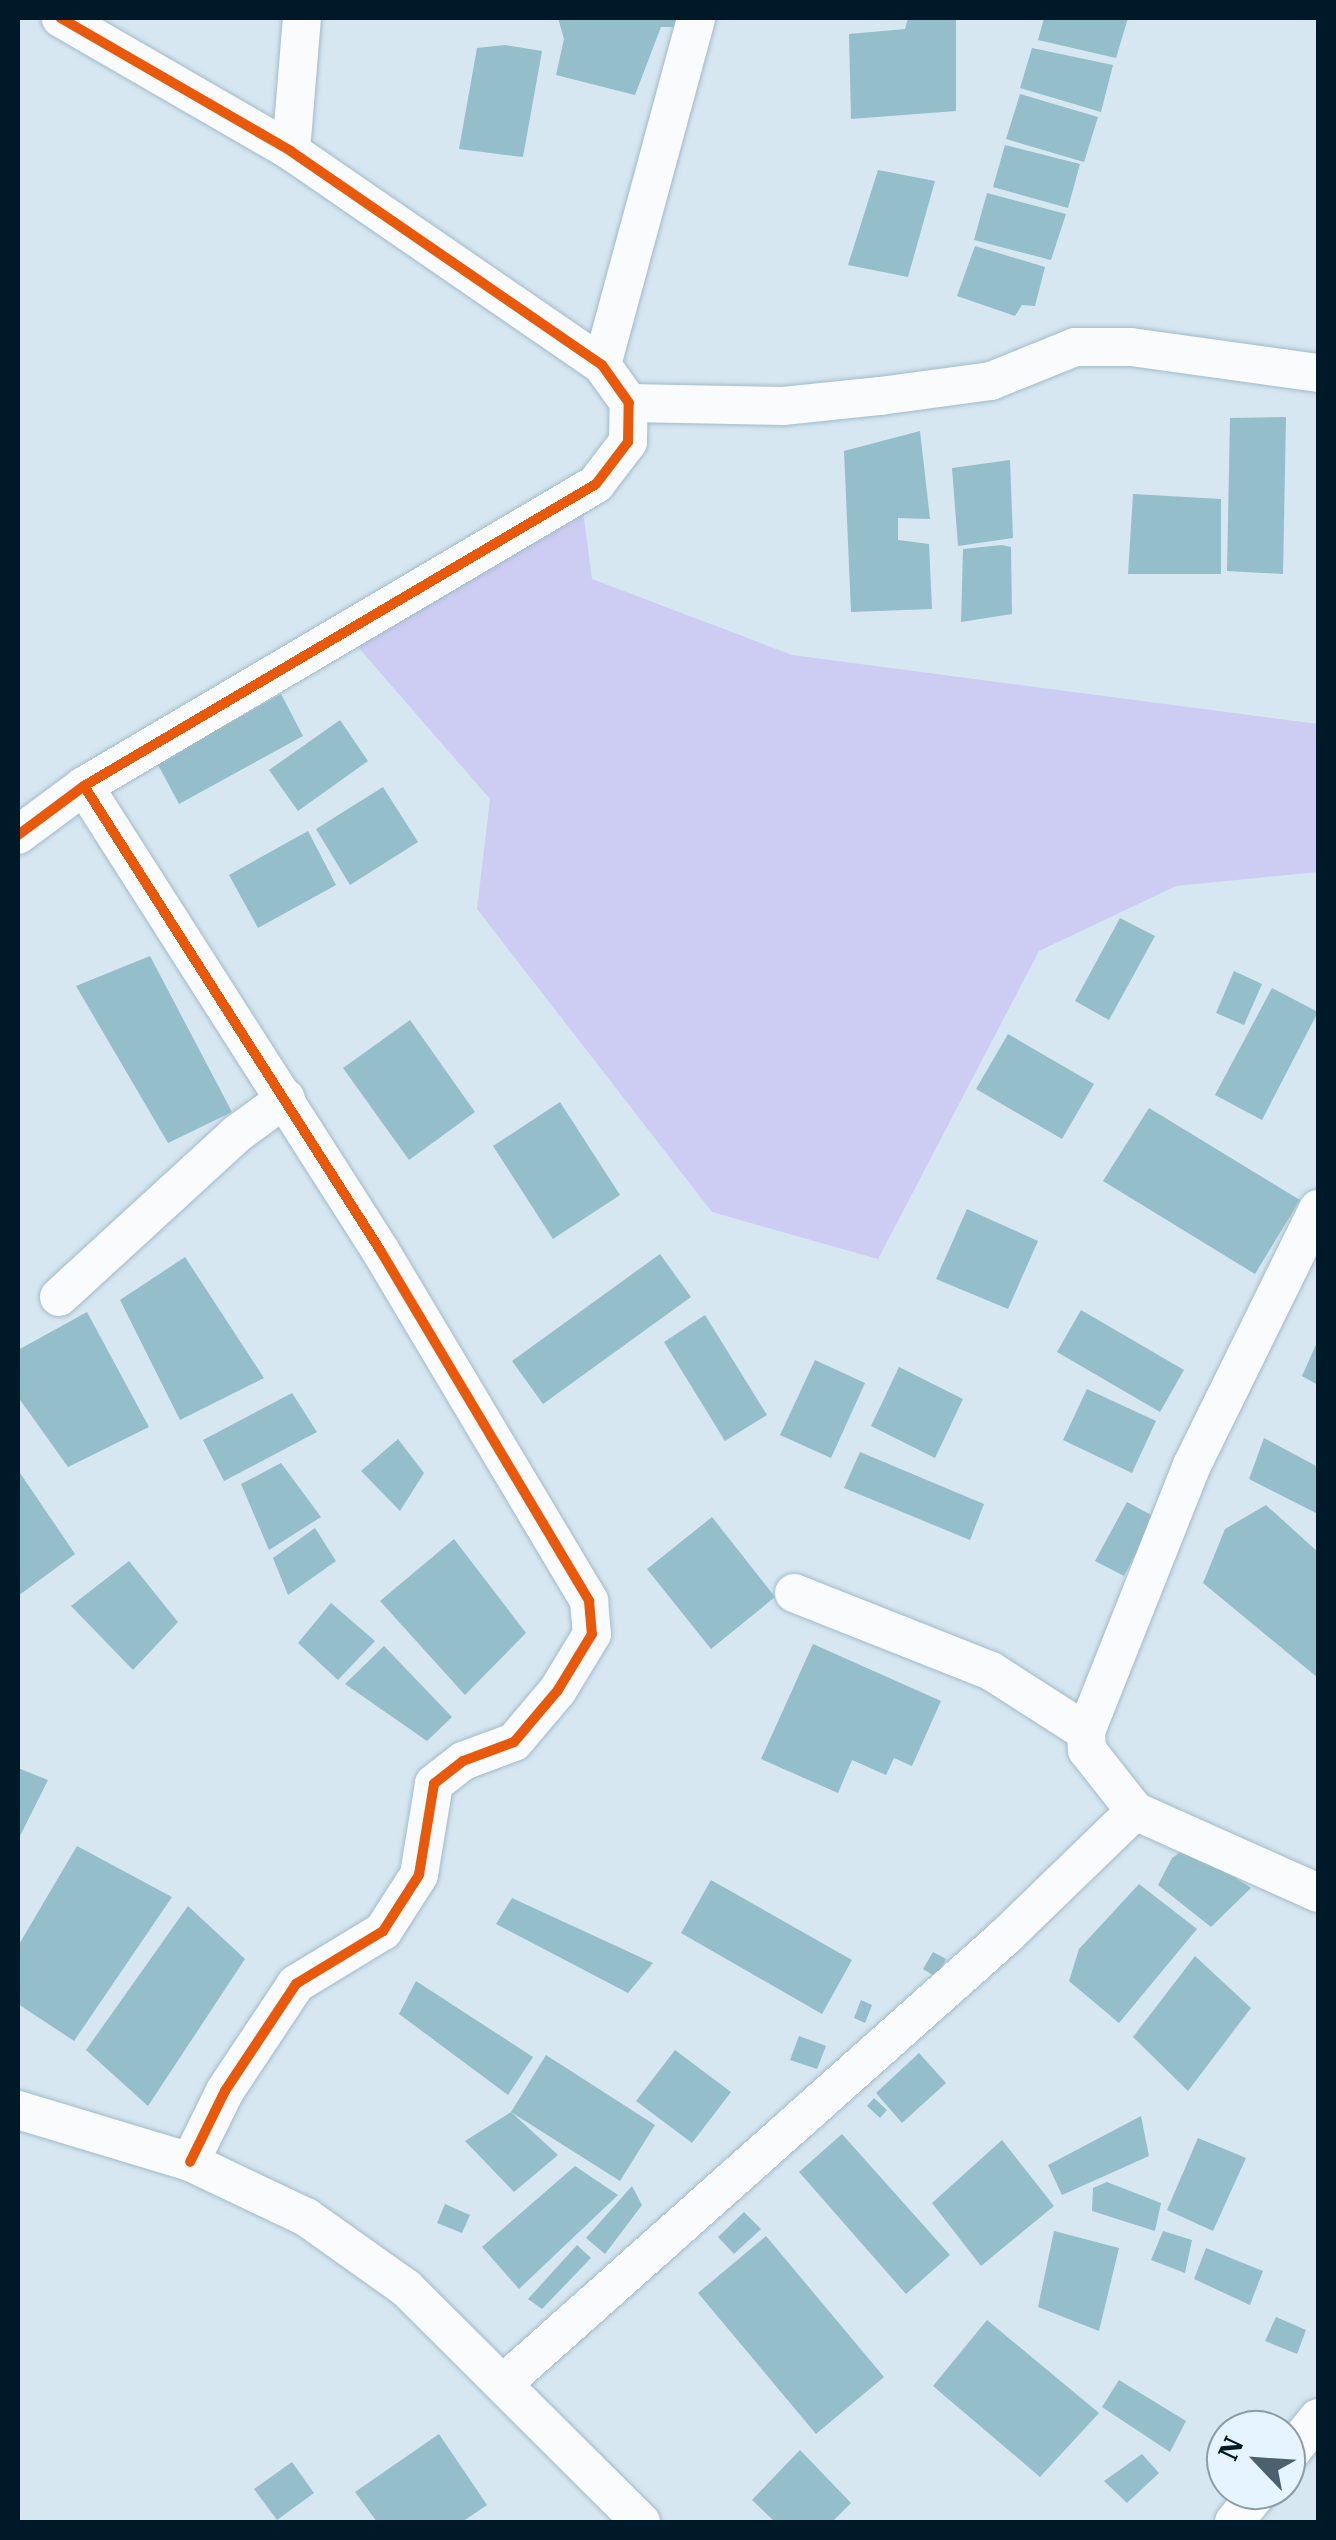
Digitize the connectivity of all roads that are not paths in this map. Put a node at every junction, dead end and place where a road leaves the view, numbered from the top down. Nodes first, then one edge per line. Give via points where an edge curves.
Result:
1 (61, 18) edge
2 (302, 18) edge
3 (696, 18) edge
4 (290, 151) junction
5 (602, 364) junction
6 (1318, 373) edge
7 (629, 403) junction
8 (84, 786) junction
9 (18, 835) edge
10 (286, 1098) junction
11 (1318, 1209) edge
12 (59, 1297) dead end
13 (794, 1593) dead end
14 (1086, 1732) junction
15 (1135, 1811) junction
16 (1318, 1893) edge
17 (18, 2110) edge
18 (190, 2162) junction
19 (506, 2382) junction
20 (641, 2522) edge

1 - 4 street
2 - 4 street
3 - 5 street
4 - 5 street
5 - 7 street
6 - 7 street via 1132,347 1075,348 991,381 880,396 783,406
7 - 8 street via 628,442 596,484
8 - 9 street
8 - 10 street
10 - 12 street via 238,1133
10 - 18 street via 306,1144 380,1250 589,1600 592,1634 558,1690 514,1742 464,1761 434,1784 419,1876 384,1930 296,1984 225,2091
11 - 14 street via 1192,1465
13 - 14 street via 991,1671
14 - 15 street via 1087,1750
15 - 16 street
15 - 19 street via 1007,1934
17 - 18 street
18 - 19 street via 306,2216 406,2288
19 - 20 street

